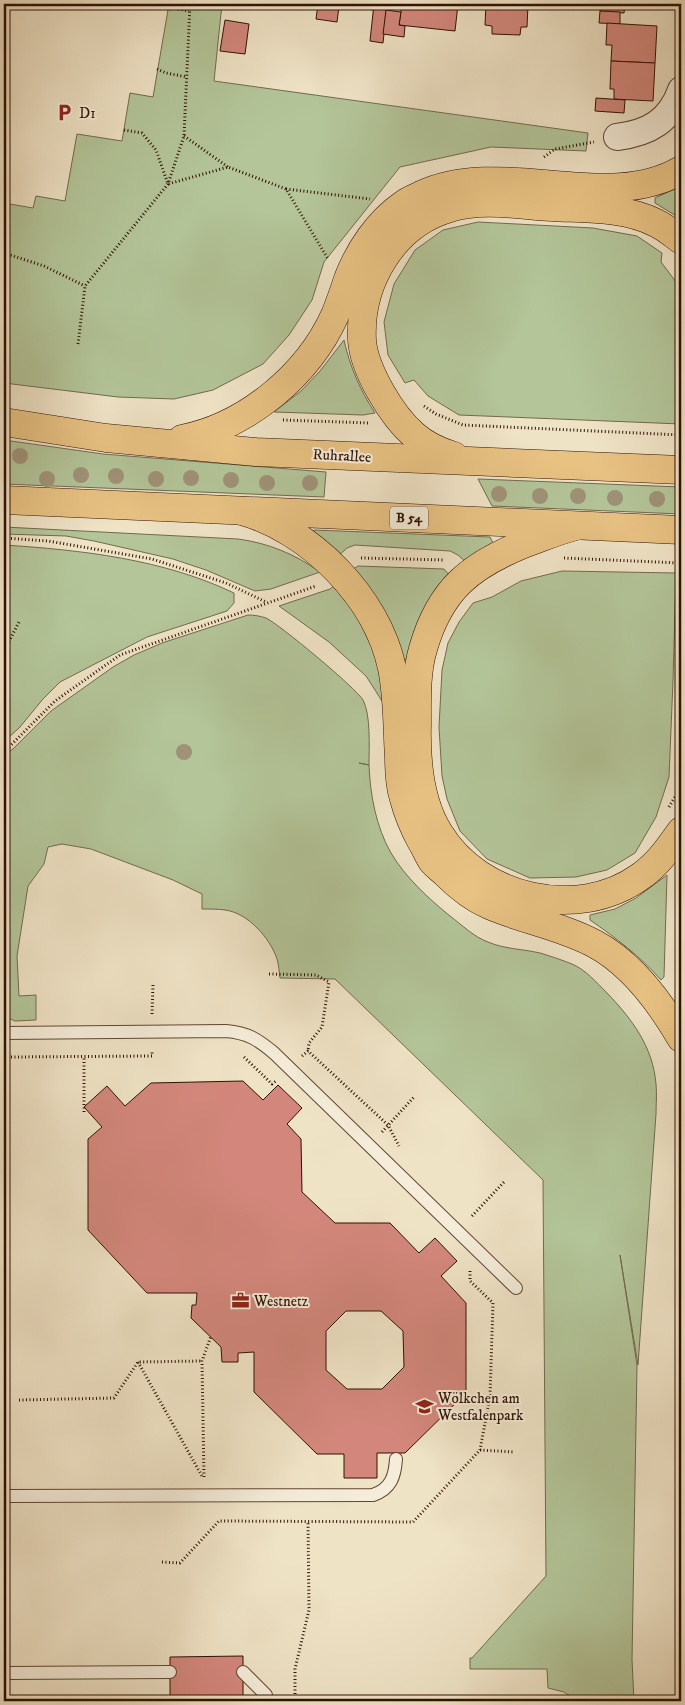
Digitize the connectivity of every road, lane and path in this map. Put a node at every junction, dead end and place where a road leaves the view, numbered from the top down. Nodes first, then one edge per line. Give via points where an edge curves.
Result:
1 (190, 4) edge
2 (168, 7) dead end
3 (189, 10) junction
4 (158, 69) dead end
5 (186, 77) junction
6 (681, 90) edge
7 (124, 130) dead end
8 (184, 136) junction
9 (617, 137) joint
10 (538, 163) dead end
11 (228, 167) junction
12 (681, 170) edge
13 (168, 184) junction
14 (286, 189) junction
15 (378, 200) dead end
16 (681, 240) edge
17 (4, 254) edge
18 (331, 264) dead end
19 (85, 286) junction
20 (78, 344) dead end
21 (4, 422) edge
22 (648, 434) dead end
23 (681, 435) edge
24 (158, 442) junction
25 (477, 462) junction
26 (681, 470) edge
27 (4, 500) edge
28 (242, 511) junction
29 (576, 526) junction
30 (681, 530) edge
31 (4, 538) edge
32 (360, 558) dead end
33 (562, 558) dead end
34 (445, 560) dead end
35 (681, 563) edge
36 (322, 584) dead end
37 (266, 602) junction
38 (19, 622) dead end
39 (4, 651) edge
40 (681, 732) edge
41 (4, 752) edge
42 (675, 820) edge
43 (664, 855) junction
44 (269, 974) dead end
45 (660, 1005) junction
46 (4, 1033) edge
47 (681, 1038) edge
48 (152, 1048) dead end
49 (161, 1048) dead end
50 (308, 1051) junction
51 (241, 1054) dead end
52 (84, 1057) dead end
53 (290, 1069) junction
54 (414, 1096) dead end
55 (84, 1112) dead end
56 (388, 1125) junction
57 (369, 1146) junction
58 (406, 1152) dead end
59 (504, 1182) dead end
60 (466, 1210) dead end
61 (472, 1216) junction
62 (471, 1245) junction
63 (516, 1288) dead end
64 (211, 1336) dead end
65 (202, 1361) junction
66 (138, 1362) junction
67 (19, 1400) dead end
68 (480, 1450) junction
69 (514, 1452) dead end
70 (396, 1458) dead end
71 (204, 1480) junction
72 (4, 1496) edge
73 (220, 1496) junction
74 (219, 1521) junction
75 (308, 1522) junction
76 (162, 1562) dead end
77 (170, 1672) dead end
78 (243, 1672) dead end
79 (4, 1673) edge
80 (266, 1695) dead end
81 (295, 1701) edge

1 - 3 path
2 - 3 path
3 - 5 path
4 - 5 path
5 - 8 path
6 - 9 street via 666,116 650,129
7 - 13 path via 142,133 156,150
8 - 11 path
8 - 13 path
9 - 10 path via 554,149
11 - 13 path
11 - 14 path
12 - 24 highway via 640,185 612,188 496,181 448,185 405,203 382,222 364,246 335,315 315,350 296,374 228,424 184,439
13 - 19 path
14 - 15 path
14 - 18 path
16 - 25 highway via 656,223 631,214 477,203 427,217 405,232 372,278 363,311 362,341 370,369 393,412 414,435 451,455
17 - 19 path via 44,266
19 - 20 path
21 - 24 highway, Ruhrallee via 91,436
22 - 23 path
24 - 25 highway, Ruhrallee via 256,452
25 - 26 highway, Ruhrallee
27 - 28 highway, B 54
28 - 29 highway, B 54
28 - 45 highway via 256,515 295,537 338,570 360,597 380,631 392,667 403,798 413,826 432,861 459,887 488,904 596,944 626,967
29 - 30 highway, B 54
29 - 43 highway via 556,531 481,564 464,577 434,616 423,650 418,685 419,773 426,808 439,834 481,876 510,890 543,899 574,900 606,894 641,877
31 - 37 path via 48,541 152,559 226,583
32 - 34 path
33 - 35 path
36 - 37 path
37 - 41 path via 120,655 55,702
38 - 39 path
40 - 42 path
42 - 43 highway
43 - 45 path via 680,872 677,986
44 - 50 path via 316,974 329,982 322,1027 309,1043
45 - 47 highway
46 - 53 lane via 226,1031 255,1038
48 - 49 path
50 - 53 path
50 - 56 path
51 - 53 path via 272,1084
52 - 55 path
53 - 57 lane
54 - 56 path
56 - 57 path
56 - 58 path
57 - 62 lane
59 - 61 path
60 - 61 path
61 - 62 path
62 - 63 lane
62 - 68 path via 470,1281 493,1303 490,1396
64 - 65 path
65 - 66 path
65 - 71 path
66 - 67 path via 114,1398
66 - 71 path
68 - 69 path
68 - 75 path via 413,1522
70 - 73 lane via 396,1473 392,1480 382,1492 373,1494
71 - 73 path via 220,1480
72 - 73 lane
73 - 74 path
74 - 75 path
74 - 76 path via 180,1562
75 - 81 path via 309,1610 295,1669
77 - 79 lane
78 - 80 lane

